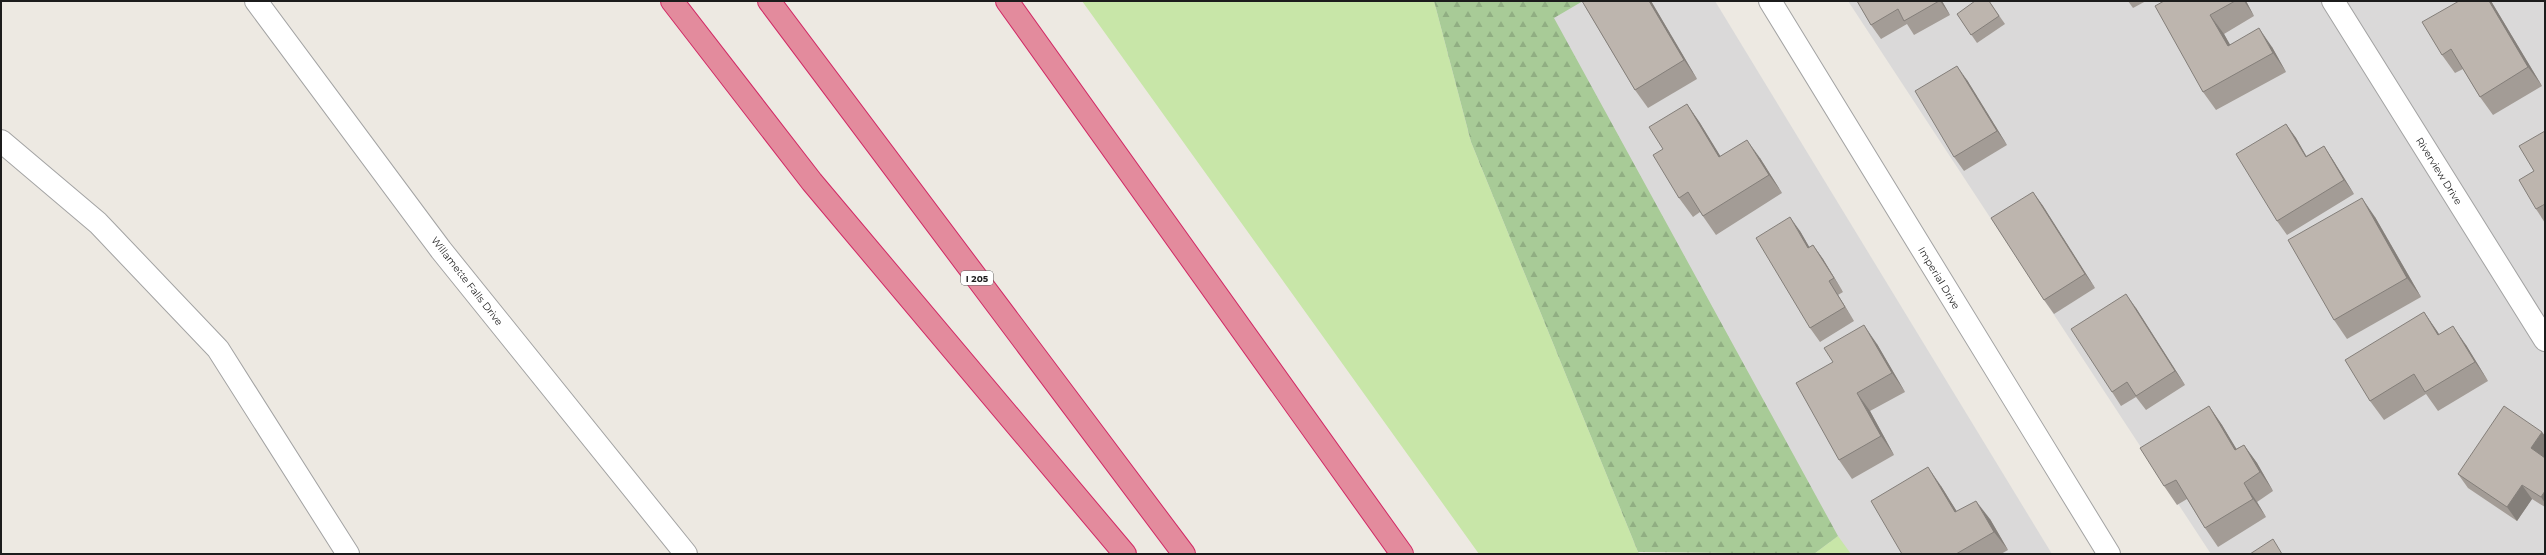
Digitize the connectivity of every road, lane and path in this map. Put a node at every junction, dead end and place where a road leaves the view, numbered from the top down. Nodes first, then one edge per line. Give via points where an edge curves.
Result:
1 (256, 1) edge
2 (672, 1) edge
3 (769, 1) edge
4 (1008, 1) edge
5 (1770, 1) edge
6 (2333, 1) edge
7 (1, 141) edge
8 (2545, 340) edge
9 (348, 554) edge
10 (686, 554) edge
11 (1125, 554) edge
12 (1184, 554) edge
13 (1402, 554) edge
14 (2109, 554) edge

1 - 10 street, Willamette Falls Drive via 441,250
2 - 11 highway via 812,182
3 - 12 highway, I 205
4 - 13 highway
5 - 14 street, Imperial Drive
6 - 8 street, Riverview Drive
7 - 9 street via 98,223 218,349

